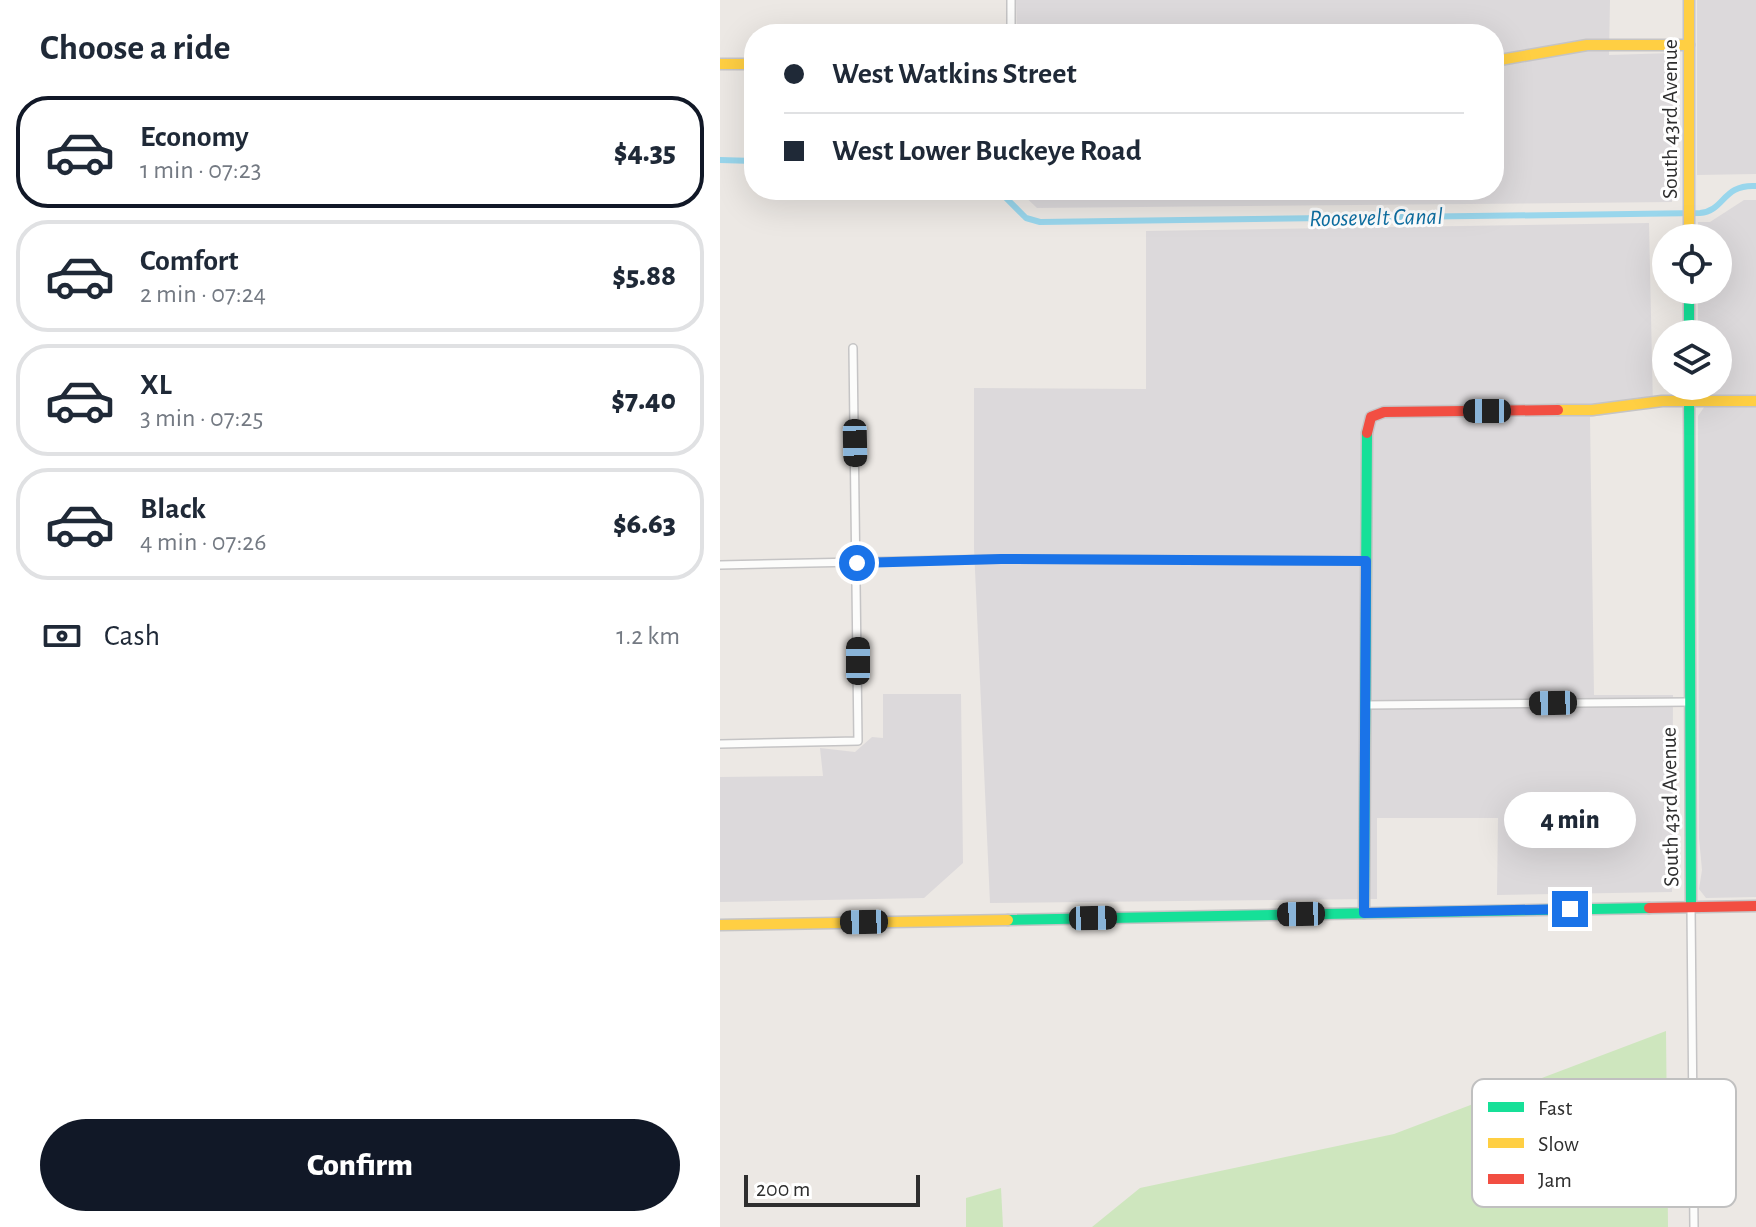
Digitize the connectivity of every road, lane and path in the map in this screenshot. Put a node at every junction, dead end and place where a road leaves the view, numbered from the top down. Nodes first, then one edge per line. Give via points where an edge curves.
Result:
1 (1011, 0) edge
2 (1689, 0) edge
3 (1011, 24) edge
4 (1689, 45) junction
5 (1504, 60) edge
6 (720, 64) edge
7 (744, 64) edge
8 (1689, 224) edge
9 (853, 348) dead end
10 (1689, 401) junction
11 (1756, 401) edge
12 (1366, 561) junction
13 (857, 563) junction
14 (720, 565) edge
15 (1689, 702) junction
16 (1365, 705) junction
17 (720, 744) edge
18 (1756, 906) edge
19 (1691, 907) junction
20 (1364, 913) junction
21 (720, 925) edge
22 (1693, 1079) edge
23 (1694, 1207) edge
24 (1694, 1227) edge

1 - 3 street
2 - 4 main road, South 43rd Avenue
4 - 5 main road via 1592,45
4 - 8 main road, South 43rd Avenue
6 - 7 main road
9 - 13 street
10 - 11 main road
10 - 12 main road via 1592,410 1384,412 1371,417
10 - 15 main road, South 43rd Avenue
12 - 13 street
12 - 16 main road
13 - 14 street
13 - 17 street via 858,741
15 - 16 street
15 - 19 main road, South 43rd Avenue
16 - 20 main road
18 - 19 main road
19 - 20 main road
19 - 22 street, South 43rd Avenue
20 - 21 main road
23 - 24 street, South 43rd Avenue

